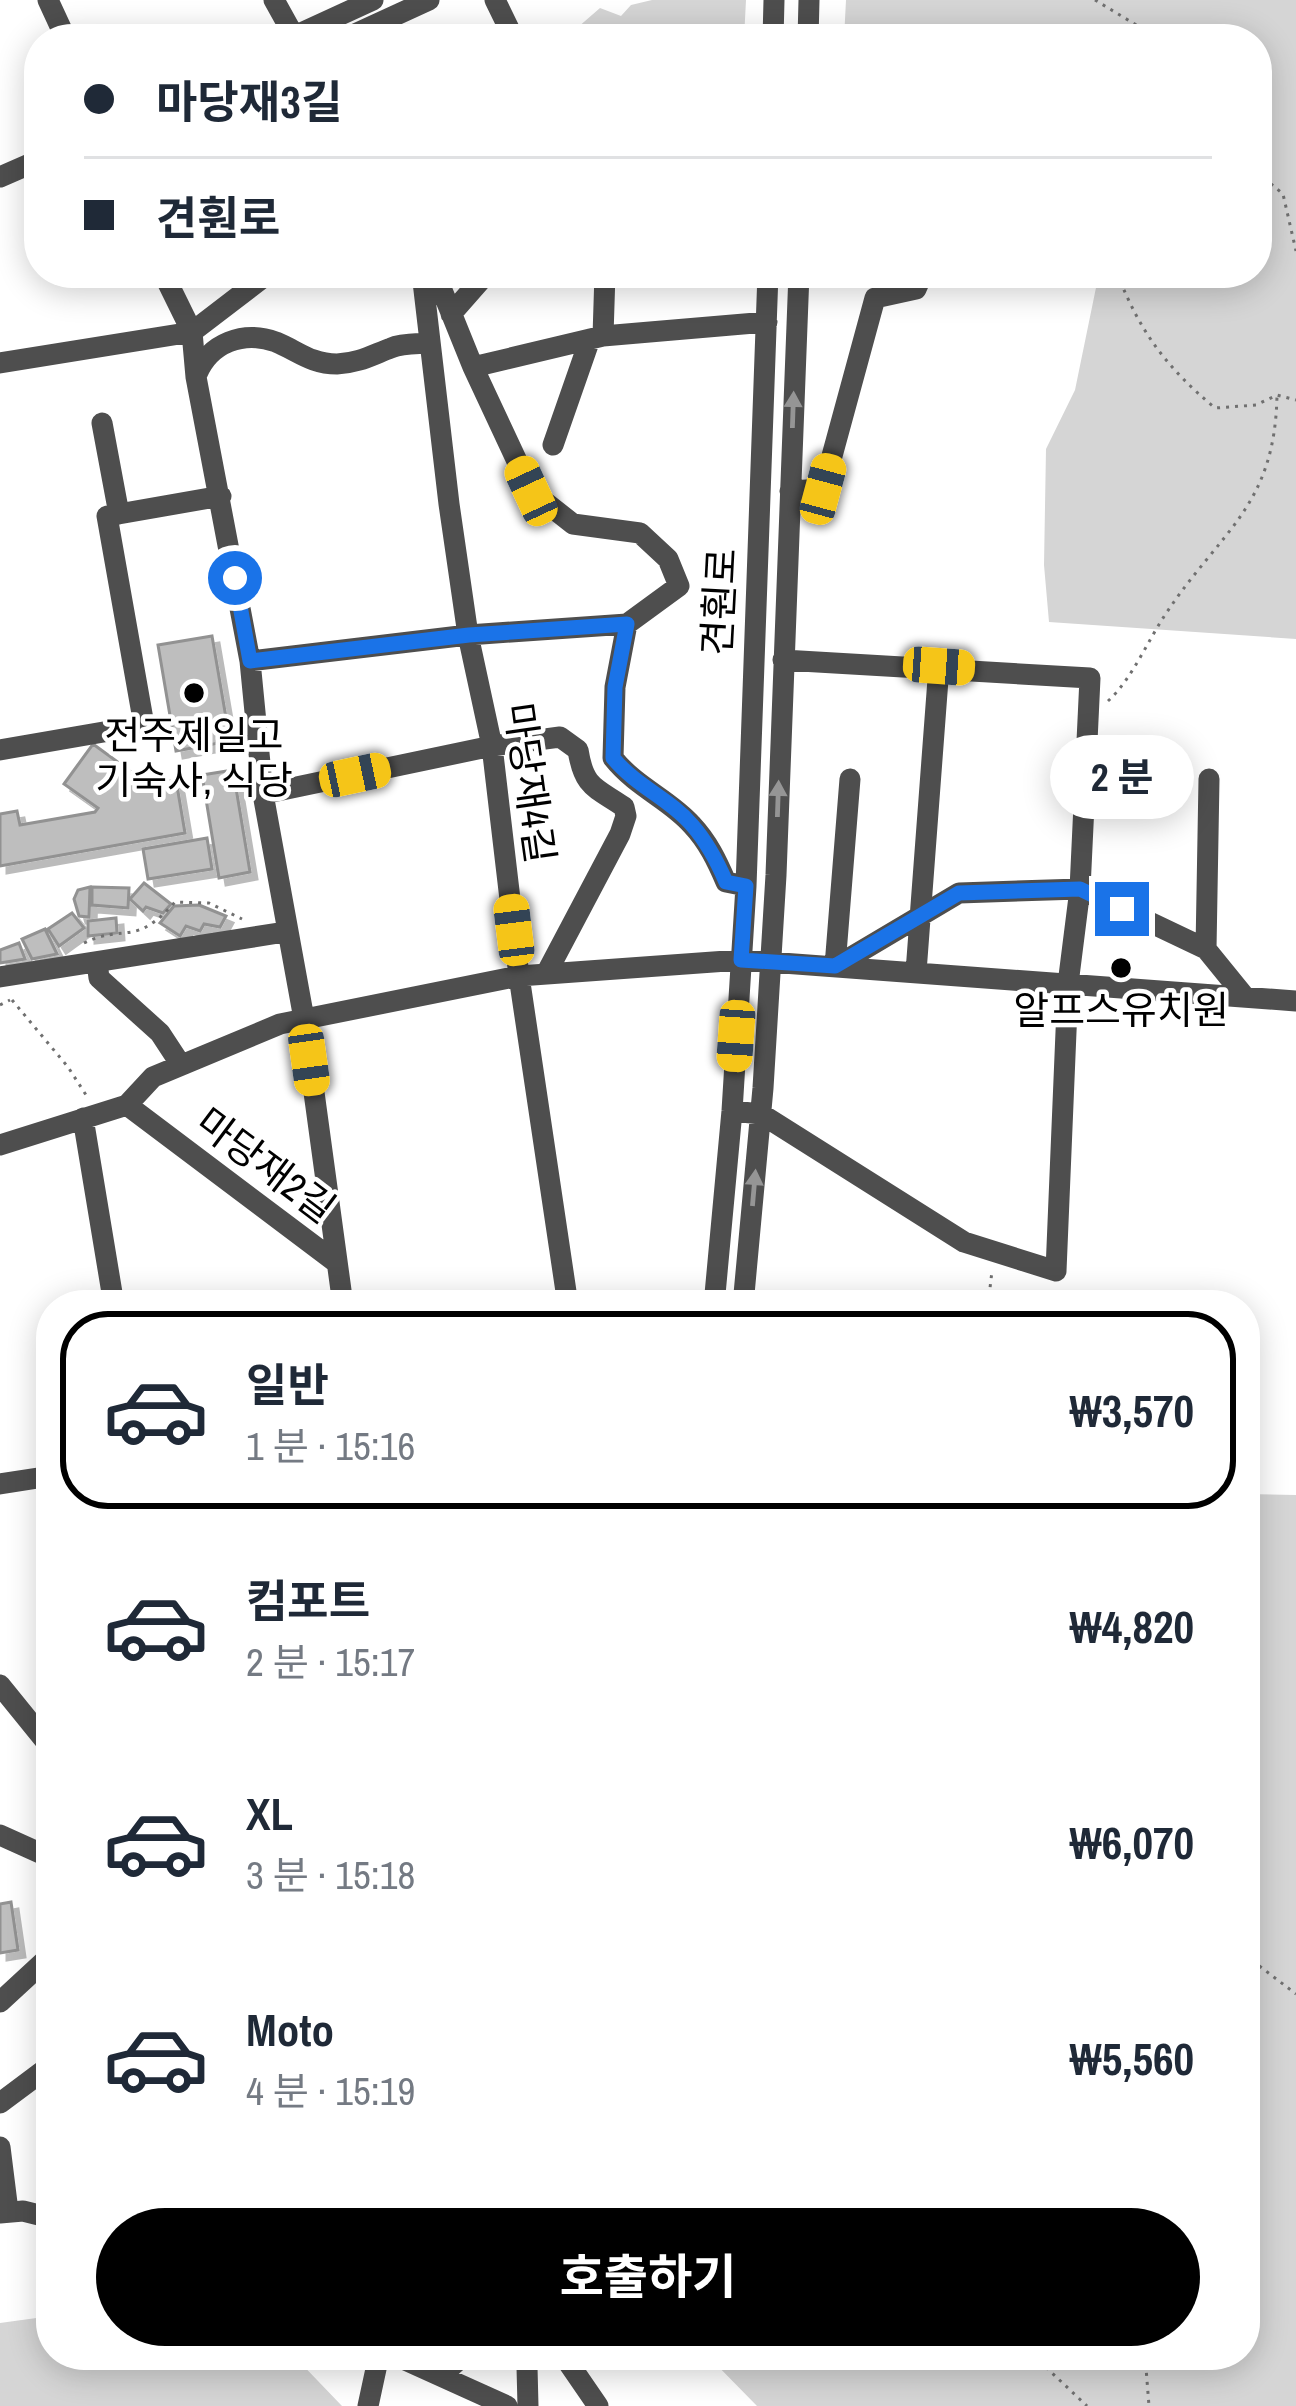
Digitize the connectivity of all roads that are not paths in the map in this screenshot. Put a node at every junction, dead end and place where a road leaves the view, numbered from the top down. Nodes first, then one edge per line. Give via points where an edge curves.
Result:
1 (373, 0) edge
2 (429, 0) edge
3 (321, 24) edge
4 (377, 24) edge
5 (171, 288) edge
6 (249, 288) edge
7 (424, 288) edge
8 (441, 288) edge
9 (474, 288) edge
10 (603, 288) edge
11 (768, 288) edge
12 (798, 288) edge
13 (917, 288) edge
14 (452, 314) junction
15 (767, 322) junction
16 (192, 332) junction
17 (596, 338) junction
18 (429, 343) junction
19 (0, 363) edge
20 (473, 367) junction
21 (196, 377) junction
22 (102, 423) dead end
23 (553, 445) dead end
24 (790, 491) junction
25 (220, 496) junction
26 (118, 514) junction
27 (627, 624) junction
28 (469, 635) junction
29 (782, 660) junction
30 (250, 661) junction
31 (939, 666) junction
32 (492, 746) junction
33 (0, 750) edge
34 (850, 778) dead end
35 (1209, 778) dead end
36 (263, 794) junction
37 (746, 886) junction
38 (1080, 889) junction
39 (921, 914) junction
40 (286, 932) junction
41 (1206, 949) junction
42 (741, 960) junction
43 (97, 962) junction
44 (770, 962) junction
45 (835, 966) junction
46 (916, 972) junction
47 (546, 974) junction
48 (519, 976) junction
49 (0, 977) edge
50 (1068, 983) junction
51 (1245, 997) junction
52 (1296, 1000) edge
53 (304, 1019) junction
54 (181, 1065) junction
55 (127, 1105) junction
56 (732, 1111) junction
57 (761, 1114) junction
58 (89, 1116) junction
59 (0, 1145) edge
60 (337, 1263) junction
61 (111, 1290) edge
62 (341, 1290) edge
63 (566, 1290) edge
64 (715, 1290) edge
65 (744, 1290) edge
66 (36, 1478) edge
67 (0, 1484) edge
68 (0, 1685) edge
69 (36, 1729) edge
70 (0, 1835) edge
71 (36, 1851) edge
72 (36, 1969) edge
73 (0, 2002) edge
74 (36, 2077) edge
75 (0, 2103) edge
76 (0, 2147) edge
77 (4, 2212) edge
78 (36, 2216) edge
79 (376, 2370) edge
80 (430, 2370) edge
81 (448, 2370) edge
82 (526, 2370) edge
83 (573, 2370) edge
84 (442, 2375) junction
85 (368, 2406) edge
86 (507, 2406) edge
87 (528, 2406) edge
88 (598, 2406) edge

1 - 3 street
2 - 4 street
5 - 16 street
6 - 16 street
7 - 18 street, 마당재4길
8 - 14 street
9 - 14 street
10 - 17 street
11 - 15 street, 견훤로
24 -> 12 street, 견훤로
13 - 24 street via 875,298 823,489
14 - 20 street
15 - 17 street
15 - 37 street, 견훤로
16 - 19 street
16 - 21 street
17 - 20 street
17 - 23 street
18 - 21 street via 323,364 273,341 230,341 206,354
18 - 28 street, 마당재4길
20 - 27 street via 531,491 573,524 640,533 668,559 679,586
21 - 25 street
22 - 26 street
24 - 29 street, 견훤로
25 - 26 street
25 - 30 street, 마당재2길
26 - 33 street via 107,516 144,724
27 - 28 street
27 - 37 street via 613,758 690,822 726,882
28 - 30 street
28 - 32 street, 마당재4길
29 - 31 street, 견훤로
44 -> 29 street, 견훤로
30 - 36 street, 마당재2길
31 - 38 street, 견훤로 via 1090,678
31 - 39 street
32 - 36 street
32 - 47 street via 560,737 578,750 593,790 624,807 620,834
32 - 48 street, 마당재4길
34 - 45 street
35 - 41 street
36 - 40 street, 마당재2길
37 - 42 street, 견훤로
38 - 39 street via 959,893
38 - 41 street
38 - 50 street
39 - 45 street
39 - 46 street
40 - 43 street
40 - 53 street, 마당재2길
41 - 51 street
42 - 44 street
42 - 47 street, 마당재2길
42 - 56 street, 견훤로
43 - 49 street
43 - 54 street, 마당재2길 via 99,978 160,1033
44 - 45 street
44 - 57 street, 견훤로
45 - 46 street
46 - 50 street
47 - 48 street, 마당재2길
48 - 53 street, 마당재2길
48 - 63 street, 마당재4길
50 - 51 street
50 - 57 street via 1056,1271 964,1242
51 - 52 street
53 - 54 street, 마당재2길
53 - 60 street, 마당재2길
54 - 55 street, 마당재2길 via 153,1076
55 - 58 street, 마당재2길
55 - 60 street, 마당재2길
56 - 57 street
56 - 64 street, 견훤로
65 -> 57 street, 견훤로
58 - 59 street, 마당재2길
58 - 61 street
60 - 62 street
66 - 67 street
68 - 69 street
70 - 71 street
72 - 73 street
74 - 75 street
76 - 77 street
77 - 78 street
79 - 85 street
80 - 84 street
81 - 84 street
82 - 87 street
83 - 88 street
84 - 86 street

